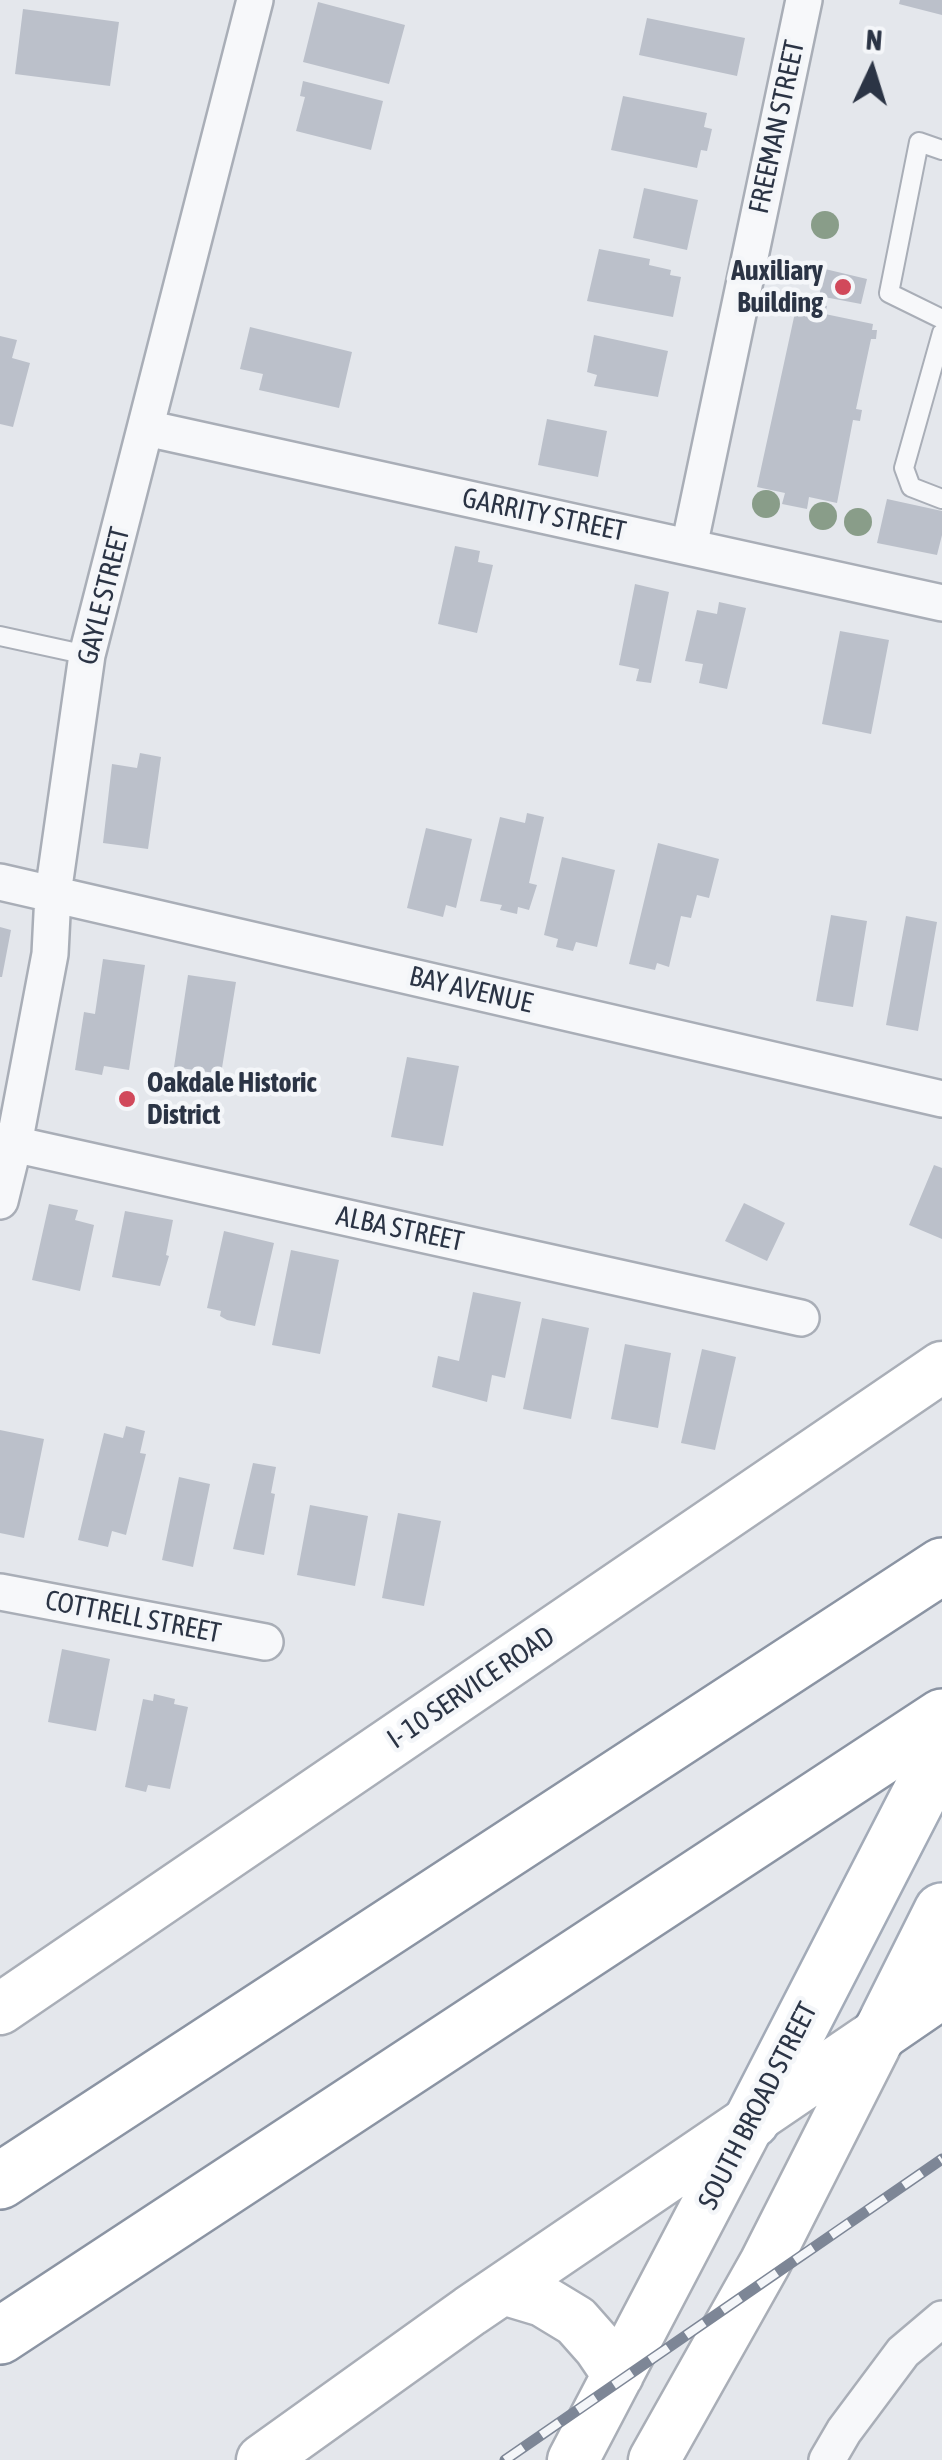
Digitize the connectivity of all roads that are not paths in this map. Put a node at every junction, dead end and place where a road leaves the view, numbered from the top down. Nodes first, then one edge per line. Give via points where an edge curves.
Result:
1 (255, 0) edge
2 (804, 0) edge
3 (942, 150) edge
4 (942, 319) edge
5 (942, 333) edge
6 (146, 428) junction
7 (942, 499) edge
8 (688, 547) junction
9 (942, 603) edge
10 (0, 636) edge
11 (87, 656) junction
12 (0, 882) edge
13 (53, 894) junction
14 (942, 1099) edge
15 (7, 1142) edge
16 (0, 1201) edge
17 (801, 1318) dead end
18 (942, 1367) edge
19 (934, 1572) edge
20 (0, 1592) edge
21 (266, 1642) dead end
22 (942, 1717) edge
23 (942, 1751) edge
24 (942, 1910) edge
25 (942, 1990) edge
26 (0, 2010) edge
27 (882, 2031) junction
28 (752, 2120) junction
29 (0, 2181) edge
30 (503, 2288) junction
31 (942, 2319) edge
32 (0, 2336) edge
33 (618, 2375) junction
34 (262, 2460) edge
35 (572, 2460) edge
36 (654, 2460) edge
37 (827, 2460) edge

1 - 6 street, GAYLE STREET
2 - 8 street, FREEMAN STREET
3 - 4 lane via 919,142 889,293
5 - 7 lane via 904,468 911,487
6 - 8 street, GARRITY STREET
6 - 11 street, GAYLE STREET
8 - 9 street, GARRITY STREET
10 - 11 lane
11 - 13 street, GAYLE STREET
12 - 13 street, BAY AVENUE
13 - 14 street, BAY AVENUE
13 - 15 street, GAYLE STREET via 50,954
15 - 16 street, GAYLE STREET
15 - 17 street, ALBA STREET
18 - 26 main road, I- 10 SERVICE ROAD
19 - 29 main road
20 - 21 street, COTTRELL STREET
22 - 32 main road
23 - 28 main road, SOUTH BROAD STREET
24 - 27 main road
25 - 27 main road
27 - 28 main road
27 - 36 main road via 765,2263
28 - 30 main road
28 - 33 main road, SOUTH BROAD STREET
30 - 33 main road via 576,2321
30 - 34 main road
31 - 37 street via 903,2352
33 - 35 main road, SOUTH BROAD STREET

